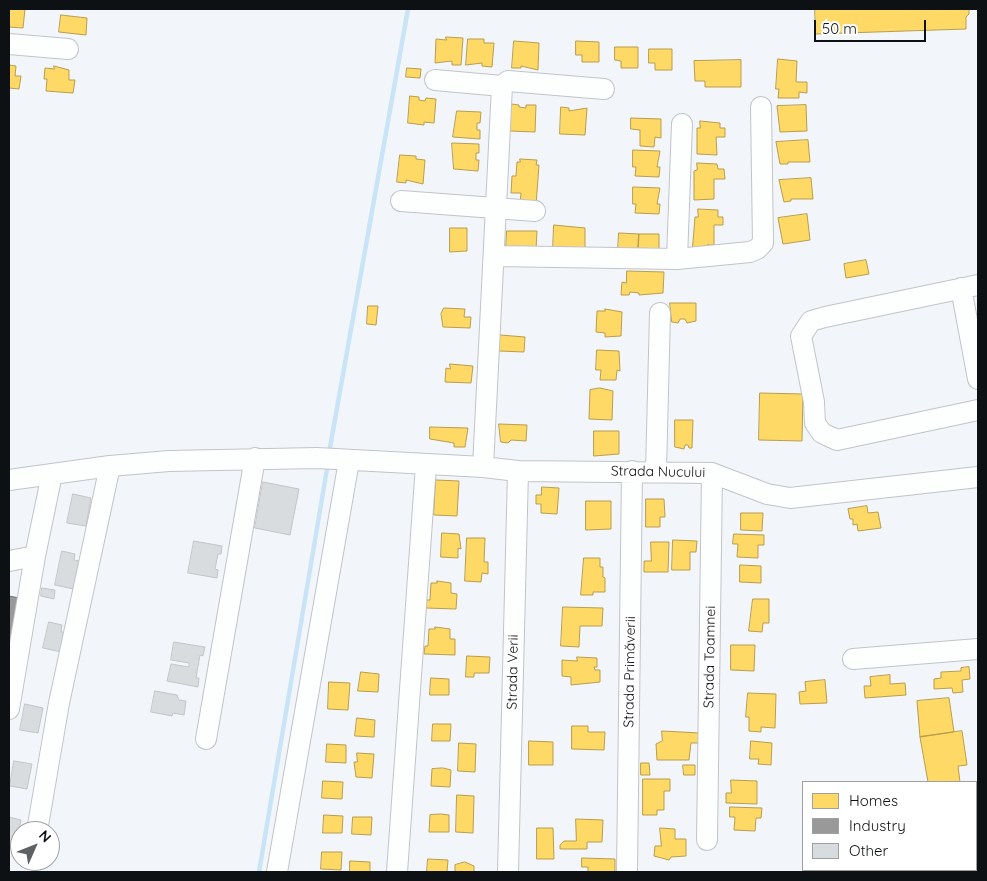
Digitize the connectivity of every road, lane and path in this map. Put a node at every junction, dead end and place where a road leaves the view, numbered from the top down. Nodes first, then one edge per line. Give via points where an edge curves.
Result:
1 (9, 44) edge
2 (68, 49) dead end
3 (435, 80) dead end
4 (502, 86) junction
5 (604, 89) dead end
6 (761, 107) dead end
7 (682, 124) dead end
8 (401, 201) dead end
9 (496, 208) junction
10 (534, 211) dead end
11 (494, 256) junction
12 (678, 259) junction
13 (970, 286) edge
14 (660, 313) dead end
15 (978, 379) edge
16 (978, 410) edge
17 (255, 458) junction
18 (344, 461) junction
19 (426, 465) junction
20 (110, 466) junction
21 (483, 467) junction
22 (518, 471) junction
23 (632, 471) junction
24 (656, 471) junction
25 (712, 473) junction
26 (52, 474) junction
27 (978, 477) edge
28 (9, 480) edge
29 (35, 556) junction
30 (9, 561) edge
31 (978, 649) edge
32 (853, 659) dead end
33 (9, 710) edge
34 (206, 739) dead end
35 (39, 821) edge
36 (707, 840) dead end
37 (278, 872) edge
38 (398, 872) edge
39 (508, 872) edge
40 (627, 872) edge

1 - 2 street
3 - 4 street
4 - 5 street via 508,81
4 - 9 street
6 - 12 street via 763,243 750,252
7 - 12 street
8 - 9 street
9 - 10 street
9 - 11 street
11 - 12 street
11 - 21 street
13 - 15 street
13 - 16 street via 825,317 811,322 801,336 815,423 822,433 837,440
14 - 24 street
17 - 18 street, Strada Nucului
17 - 20 street, Strada Nucului
17 - 34 street
18 - 19 street, Strada Nucului
18 - 37 street
19 - 21 street, Strada Nucului
19 - 38 street
20 - 26 street, Strada Nucului
20 - 35 street via 59,703
21 - 22 street, Strada Nucului
22 - 23 street, Strada Nucului
22 - 39 street, Strada Verii
23 - 24 street, Strada Nucului
23 - 40 street, Strada Primăverii
24 - 25 street, Strada Nucului
25 - 27 street, Strada Nucului via 767,494 790,498
25 - 36 street, Strada Toamnei
26 - 28 street, Strada Nucului
26 - 29 street
29 - 30 street
29 - 33 street
31 - 32 street

